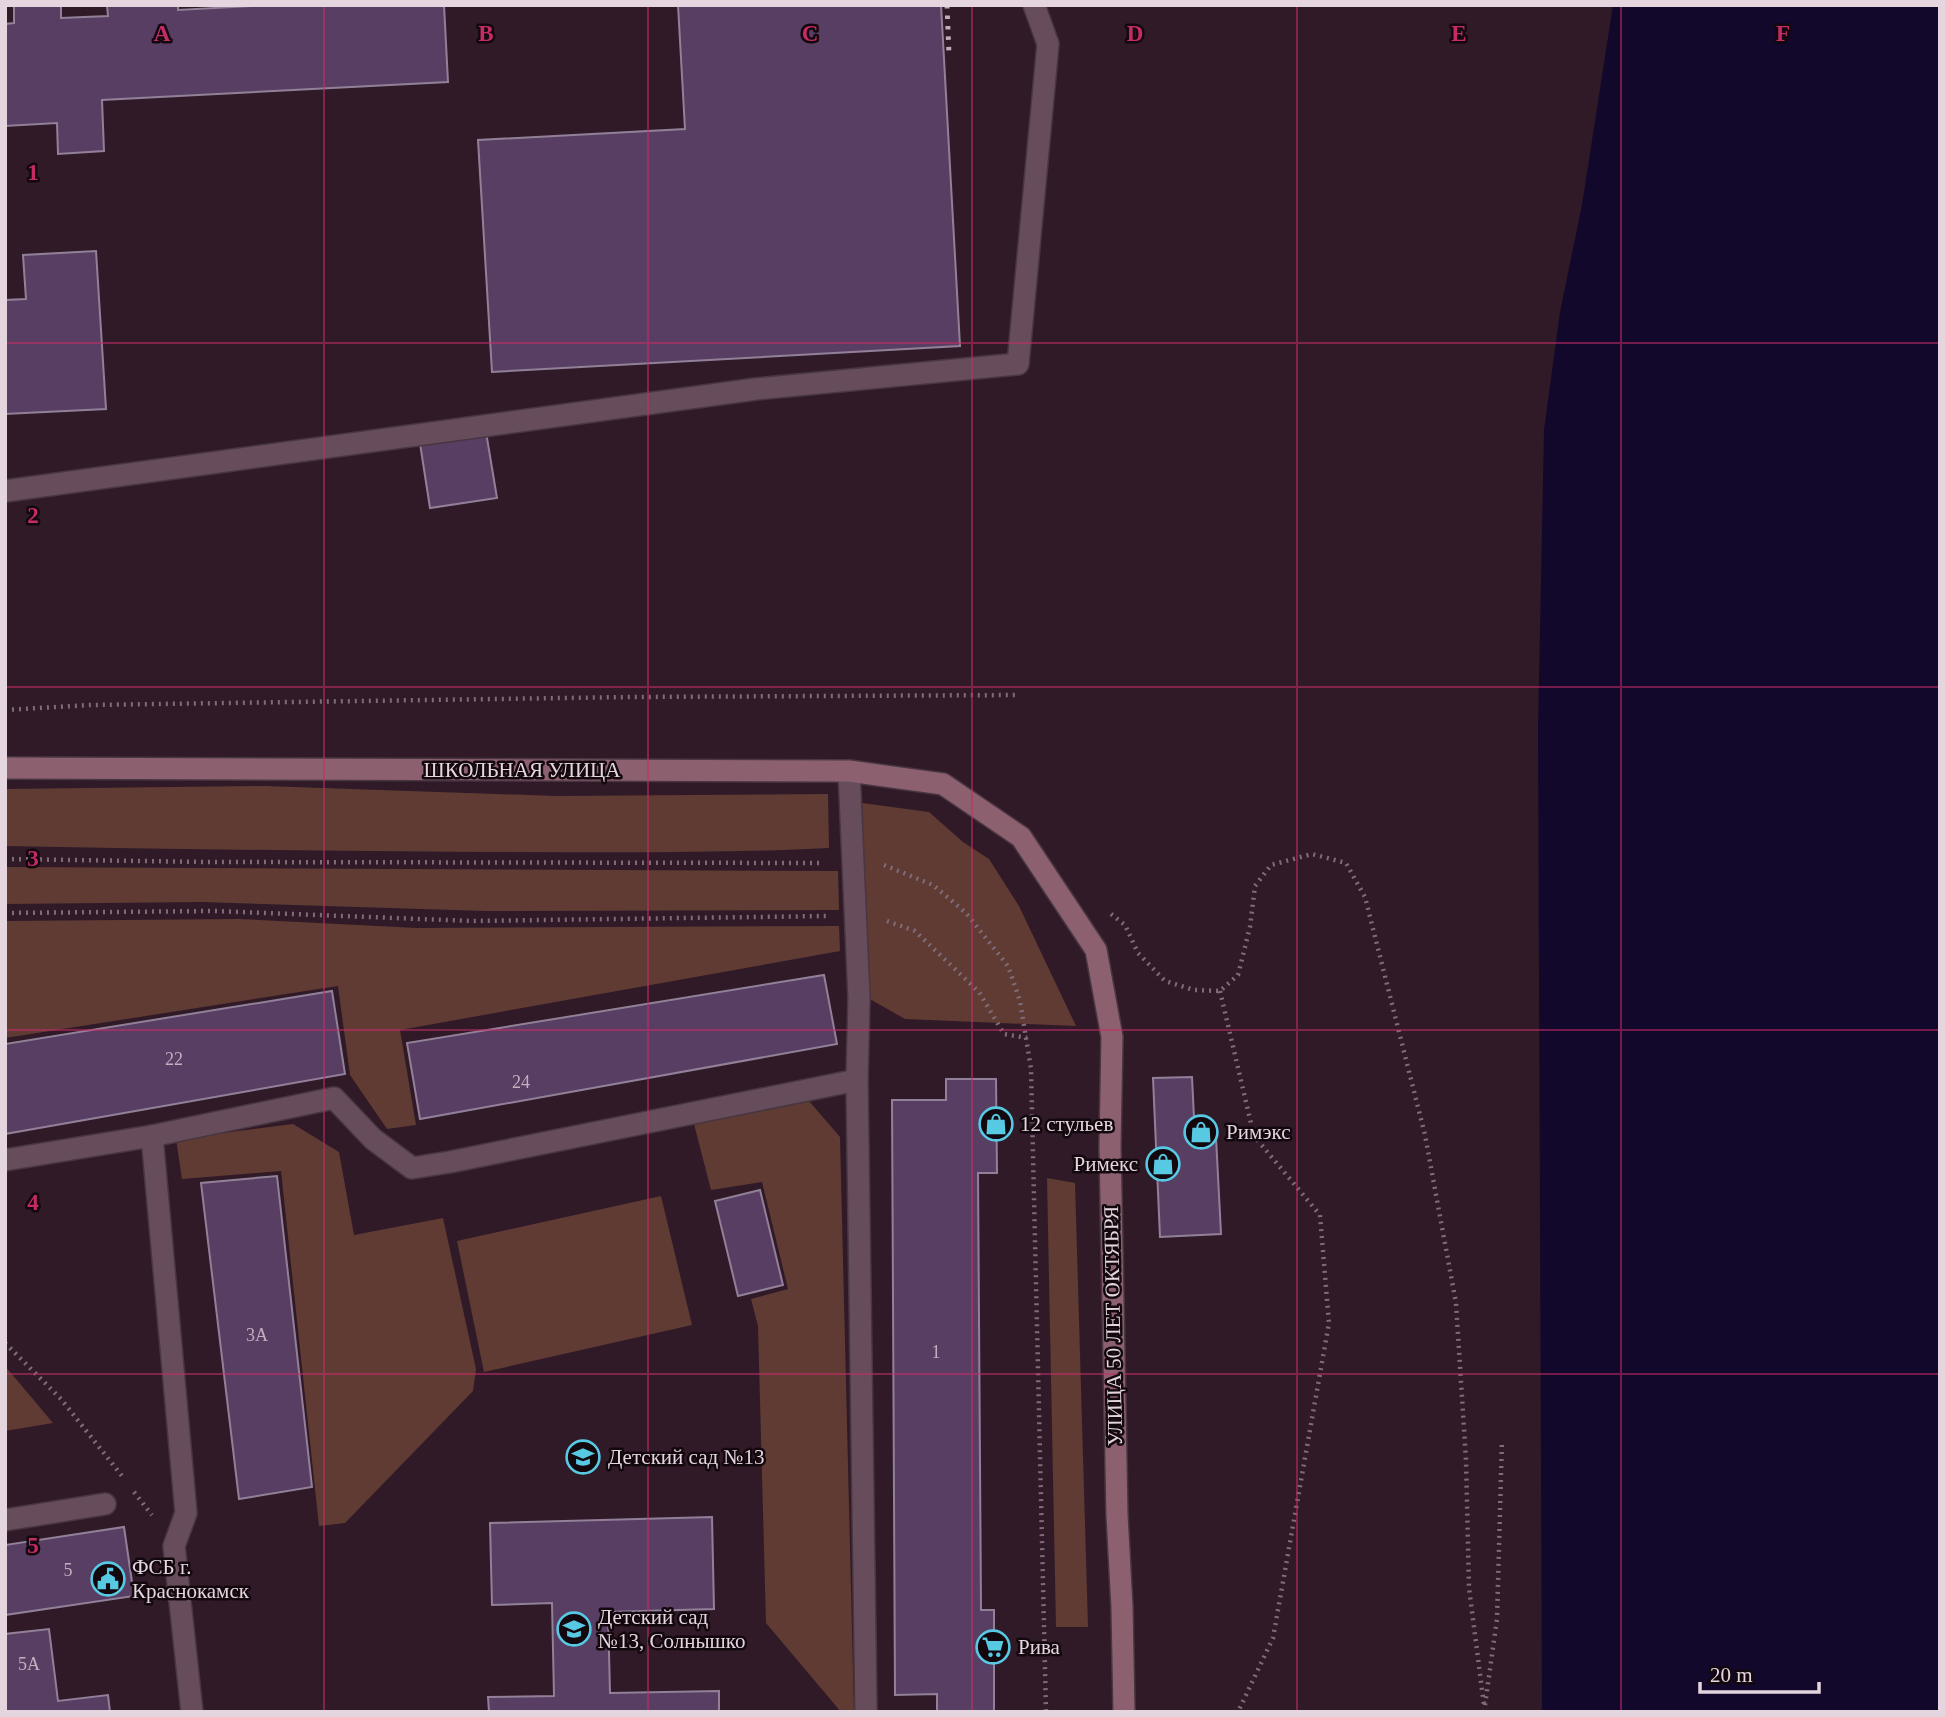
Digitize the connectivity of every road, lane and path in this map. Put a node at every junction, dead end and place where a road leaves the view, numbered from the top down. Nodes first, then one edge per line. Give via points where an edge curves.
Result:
1 (1034, 5) edge
2 (5, 492) edge
3 (1019, 695) dead end
4 (5, 710) edge
5 (5, 768) edge
6 (849, 771) junction
7 (1021, 837) joint
8 (5, 859) edge
9 (853, 863) junction
10 (1104, 907) dead end
11 (5, 913) edge
12 (855, 916) junction
13 (1220, 991) junction
14 (1027, 1038) junction
15 (857, 1080) junction
16 (152, 1136) junction
17 (5, 1160) edge
18 (5, 1343) edge
19 (1502, 1440) dead end
20 (105, 1504) dead end
21 (5, 1520) edge
22 (174, 1546) junction
23 (1484, 1705) junction
24 (192, 1712) edge
25 (866, 1712) edge
26 (1046, 1712) edge
27 (1124, 1712) edge
28 (1238, 1712) edge
29 (1484, 1712) edge

1 - 2 lane via 1048,44 1018,364 756,389
3 - 4 path via 632,696
5 - 6 street, ШКОЛЬНАЯ УЛИЦА
6 - 7 street, ШКОЛЬНАЯ УЛИЦА via 943,784
6 - 9 lane
7 - 27 street, УЛИЦА 50 ЛЕТ ОКТЯБРЯ via 1096,950 1112,1037 1110,1146
8 - 9 path
9 - 12 lane
9 - 14 path via 883,864 933,885 966,913 1008,966
10 - 13 path via 1125,925 1138,953 1165,981 1194,990
11 - 12 path via 215,911 472,921
12 - 14 path via 874,916 915,931 979,992 1004,1034
12 - 15 lane
13 - 23 path via 1238,975 1255,886 1271,866 1312,854 1346,863 1365,897 1425,1135 1456,1303 1469,1588
13 - 28 path via 1254,1136 1320,1215 1329,1322 1273,1638
14 - 26 path
15 - 16 lane via 412,1168 373,1139 334,1098
15 - 25 lane
16 - 17 lane
16 - 22 lane via 186,1513
18 - 22 path via 61,1399
19 - 23 path via 1496,1619
20 - 21 lane
22 - 24 lane
23 - 29 path

